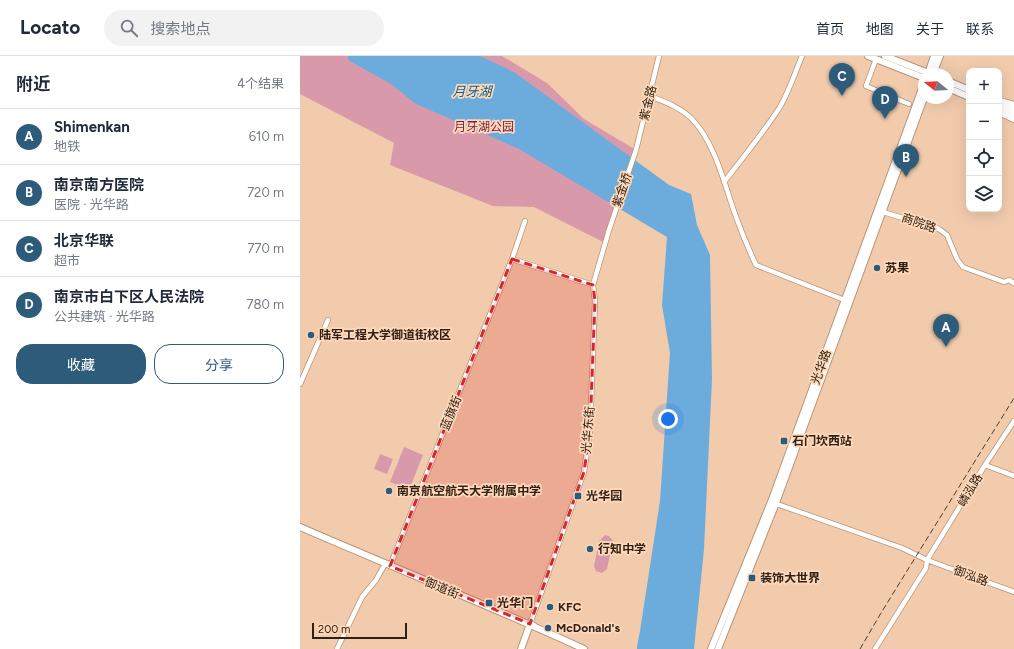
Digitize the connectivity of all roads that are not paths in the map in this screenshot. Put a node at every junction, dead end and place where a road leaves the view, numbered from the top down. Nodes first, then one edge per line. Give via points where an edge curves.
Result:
1 (659, 56) edge
2 (802, 56) edge
3 (868, 56) edge
4 (885, 56) edge
5 (934, 56) edge
6 (940, 56) edge
7 (876, 59) junction
8 (931, 68) edge
9 (933, 68) edge
10 (918, 70) edge
11 (918, 72) edge
12 (954, 84) edge
13 (966, 89) edge
14 (954, 91) edge
15 (650, 96) junction
16 (966, 96) edge
17 (918, 100) edge
18 (1002, 103) edge
19 (909, 104) dead end
20 (922, 104) edge
21 (1002, 109) edge
22 (1012, 110) edge
23 (1002, 114) edge
24 (1014, 120) edge
25 (636, 150) joint
26 (724, 182) junction
27 (883, 212) junction
28 (525, 221) dead end
29 (609, 230) joint
30 (512, 259) junction
31 (1014, 283) edge
32 (593, 285) junction
33 (848, 301) junction
34 (328, 320) dead end
35 (300, 384) edge
36 (1014, 421) edge
37 (985, 465) junction
38 (1014, 476) edge
39 (774, 502) junction
40 (300, 527) edge
41 (927, 560) junction
42 (388, 565) junction
43 (1014, 592) edge
44 (530, 624) junction
45 (337, 649) edge
46 (521, 649) edge
47 (584, 649) edge
48 (711, 649) edge
49 (718, 649) edge
50 (875, 649) edge

1 - 15 street, 紫金路
2 - 26 street via 780,107
3 - 7 main road
4 - 10 main road
5 - 8 main road
6 - 9 main road
7 - 11 main road
7 - 19 street via 866,86
12 - 13 main road
14 - 16 main road
15 - 25 street, 紫金路
15 - 26 street via 676,107 692,120 708,143
17 - 33 main road, 光华路
18 - 22 main road
20 - 27 main road, 光华路
21 - 22 main road
23 - 24 street
25 - 29 street, 紫金桥
26 - 33 street via 746,244 756,264
27 - 31 street, 商院路 via 939,229 947,235 963,267 1004,282 1008,280
27 - 33 main road, 光华路
28 - 30 street, 蓝旗街
29 - 32 street, 光华东街
30 - 32 street
30 - 42 street, 蓝旗街
32 - 44 street, 光华东街 via 595,301 590,430 584,472
33 - 39 main road, 光华路
34 - 35 street
36 - 37 street, 嶙泓路
37 - 38 street
37 - 41 street, 嶙泓路
39 - 41 street, 御泓路 via 902,548
39 - 48 main road, 光华路
39 - 49 main road, 光华路
40 - 42 main road, 御道街
41 - 43 street, 御泓路
41 - 50 street, 嶙泓路 via 926,568
42 - 44 main road, 御道街
42 - 45 street, 蓝旗街 via 362,597
44 - 46 main road
44 - 47 main road, 御道街

